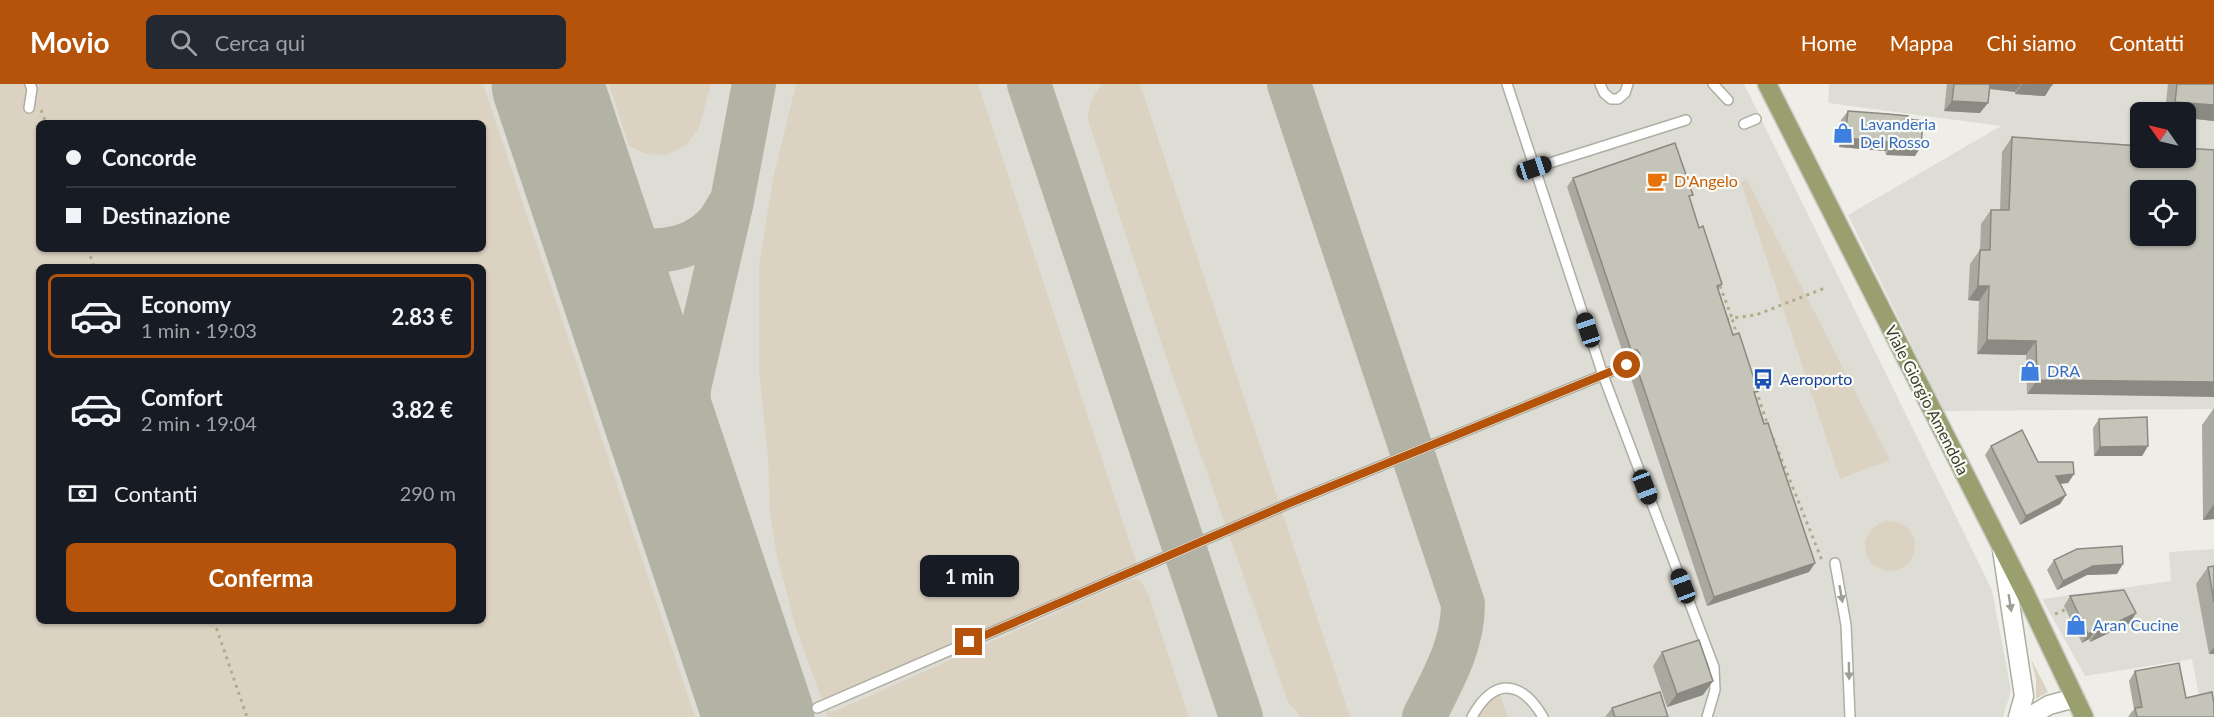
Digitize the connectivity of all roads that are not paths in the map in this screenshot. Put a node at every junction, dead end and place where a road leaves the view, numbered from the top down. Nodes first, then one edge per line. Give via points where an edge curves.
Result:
1 (30, 84) edge
2 (1507, 84) edge
3 (1600, 84) edge
4 (1628, 84) edge
5 (1713, 84) edge
6 (1767, 84) edge
7 (1728, 100) dead end
8 (29, 108) dead end
9 (1756, 119) dead end
10 (1686, 120) dead end
11 (1744, 124) dead end
12 (1534, 168) junction
13 (1627, 365) dead end
14 (1603, 375) junction
15 (2001, 546) junction
16 (1835, 563) dead end
17 (2075, 698) junction
18 (817, 708) dead end
19 (1472, 717) edge
20 (1543, 717) edge
21 (1707, 717) edge
22 (1850, 717) edge
23 (2018, 717) edge
24 (2029, 717) edge
25 (2066, 717) edge
26 (2084, 717) edge

1 - 8 lane
2 - 12 lane
3 - 4 lane via 1611,99 1625,93
5 - 7 lane
6 - 15 main road, Viale Giorgio Amendola
9 - 11 lane
10 - 12 lane
12 - 14 lane
13 - 14 lane
14 - 18 lane via 1290,503
14 - 21 lane via 1714,667 1715,690
15 - 17 main road, Viale Giorgio Amendola
15 -> 23 street via 2024,696
16 -> 22 lane via 1846,625
17 - 24 street via 2049,705
17 - 25 street
17 - 26 main road, Viale Giorgio Amendola
19 - 20 lane via 1492,692 1503,687 1512,688 1534,702

